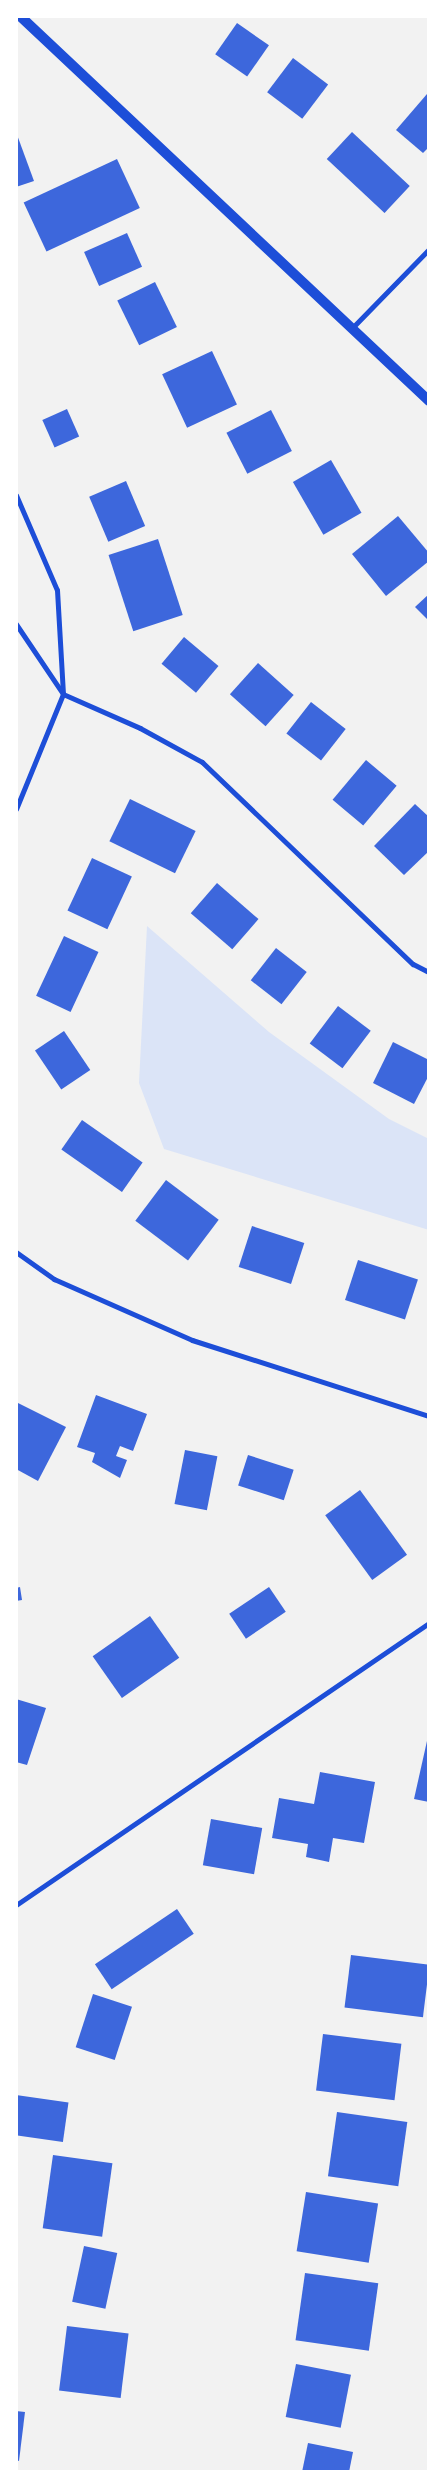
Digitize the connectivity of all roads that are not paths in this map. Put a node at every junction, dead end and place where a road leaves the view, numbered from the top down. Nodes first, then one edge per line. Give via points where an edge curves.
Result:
1 (20, 16) edge
2 (429, 249) edge
3 (352, 328) junction
4 (429, 401) edge
5 (16, 495) edge
6 (16, 624) edge
7 (63, 694) junction
8 (16, 809) edge
9 (429, 972) edge
10 (16, 1252) edge
11 (429, 1416) edge
12 (429, 1623) edge
13 (16, 1905) edge

1 - 3 main road
2 - 3 street
3 - 4 main road
5 - 7 street via 57,590
6 - 7 street
7 - 8 street
7 - 9 street via 140,728 202,762 413,964
10 - 11 street via 54,1279 192,1340
12 - 13 street

